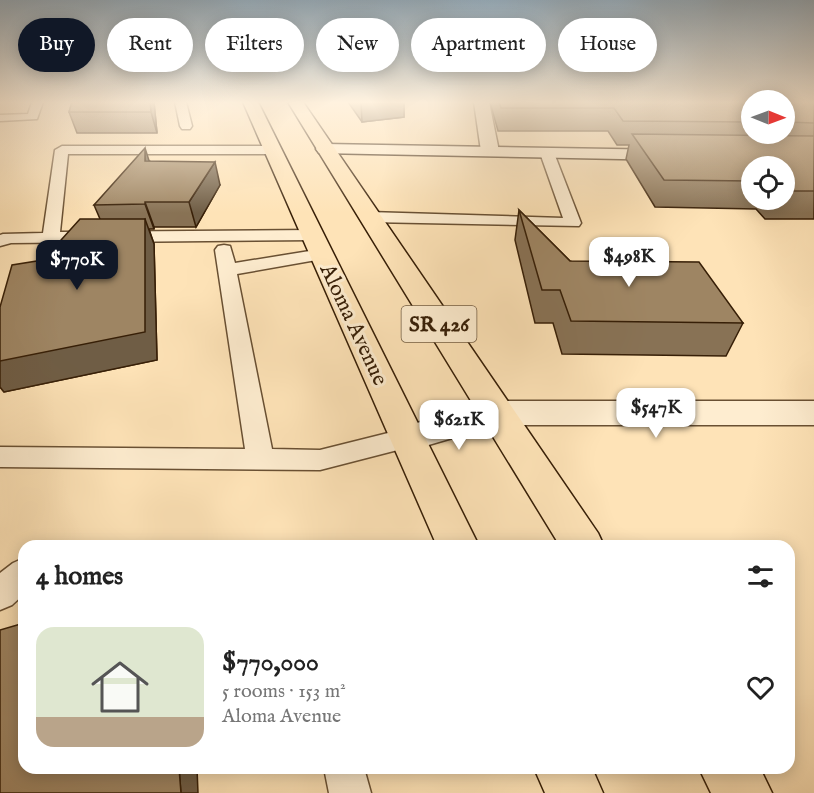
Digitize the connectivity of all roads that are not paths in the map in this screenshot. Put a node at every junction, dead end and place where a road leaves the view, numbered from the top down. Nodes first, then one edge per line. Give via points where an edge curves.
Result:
1 (268, 139) edge
2 (310, 139) edge
3 (488, 139) edge
4 (313, 147) junction
5 (273, 150) junction
6 (490, 151) junction
7 (547, 153) junction
8 (690, 155) edge
9 (369, 217) junction
10 (51, 237) junction
11 (3, 239) edge
12 (318, 245) junction
13 (497, 413) junction
14 (814, 413) edge
15 (408, 438) junction
16 (0, 457) edge
17 (260, 458) junction
18 (455, 540) edge
19 (579, 540) edge
20 (18, 578) edge
21 (0, 594) edge
22 (345, 774) edge
23 (565, 774) edge
24 (731, 774) edge
25 (350, 793) edge
26 (574, 793) edge
27 (743, 793) edge

1 - 5 main road, Aloma Avenue
2 - 4 main road, SR 426
3 - 6 street
4 - 6 street
4 - 9 main road, SR 426
5 - 10 lane via 62,150
5 - 12 main road, Aloma Avenue
6 - 7 street
7 - 8 street
7 - 9 lane via 573,223
9 - 13 main road, SR 426
10 - 11 lane
10 - 12 lane
12 - 15 main road, Aloma Avenue
12 - 17 lane via 226,260
13 - 14 street
13 - 15 street
13 - 19 main road, SR 426
15 - 17 lane via 320,460
15 - 18 main road, Aloma Avenue
16 - 17 lane
20 - 21 lane
22 - 25 lane
23 - 26 main road
24 - 27 main road

